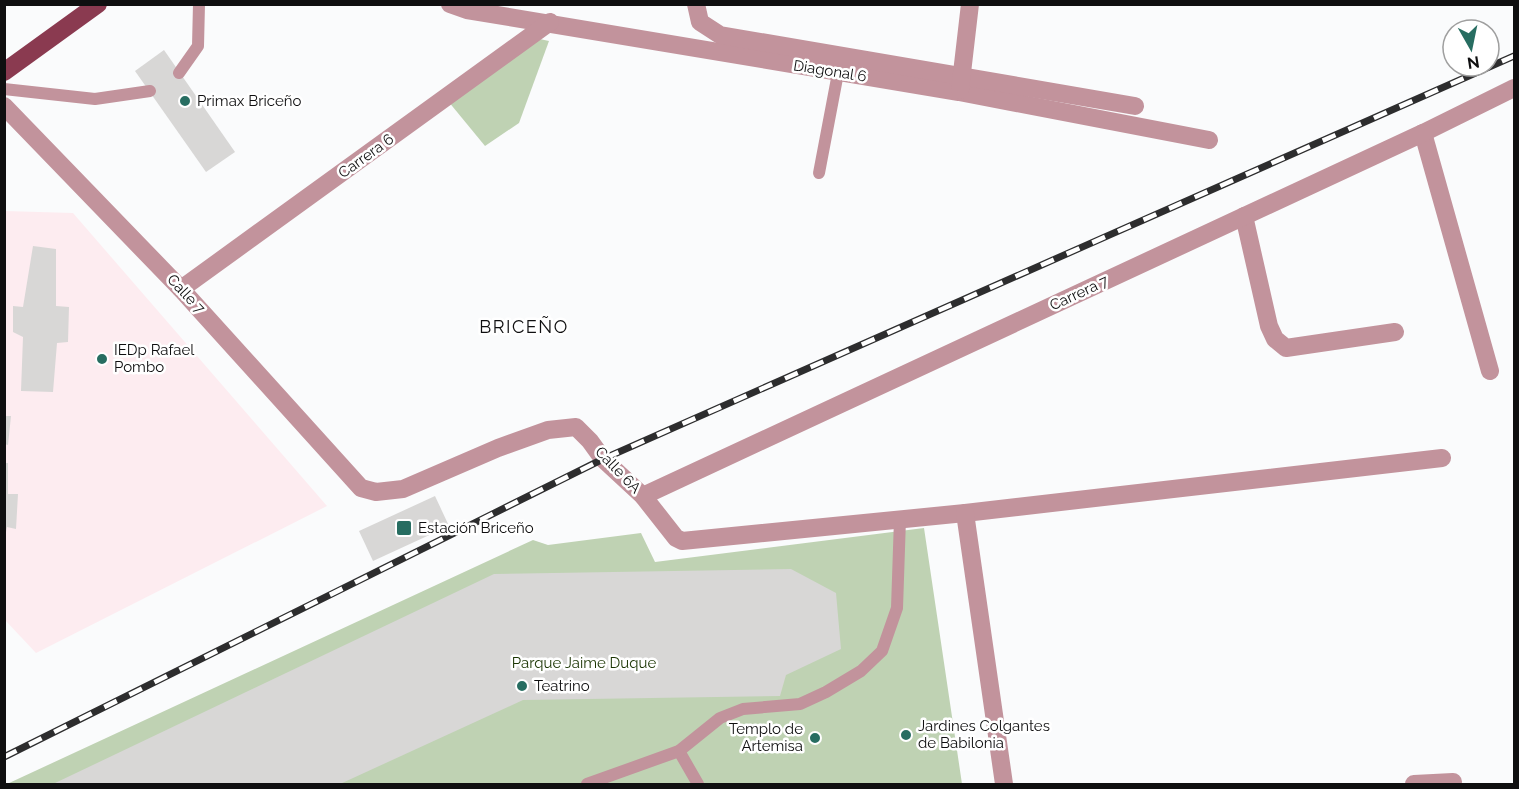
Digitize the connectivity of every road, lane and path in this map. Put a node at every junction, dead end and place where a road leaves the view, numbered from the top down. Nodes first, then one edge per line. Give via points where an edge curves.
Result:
1 (98, 4) edge
2 (199, 4) edge
3 (450, 4) edge
4 (696, 4) edge
5 (970, 4) edge
6 (550, 22) junction
7 (4, 72) edge
8 (179, 73) dead end
9 (838, 73) junction
10 (961, 85) junction
11 (1515, 88) edge
12 (4, 89) edge
13 (150, 91) dead end
14 (4, 106) edge
15 (1135, 106) dead end
16 (1423, 133) junction
17 (1209, 140) dead end
18 (819, 173) dead end
19 (1244, 216) junction
20 (182, 289) junction
21 (1395, 332) dead end
22 (1490, 371) dead end
23 (1442, 458) dead end
24 (361, 488) joint
25 (643, 496) junction
26 (964, 513) junction
27 (900, 519) junction
28 (679, 751) junction
29 (1453, 782) dead end
30 (587, 784) edge
31 (698, 784) edge
32 (1004, 784) edge
33 (1414, 784) edge

1 - 7 main road
2 - 8 lane via 198,46
3 - 6 street, Diagonal 6
4 - 10 street via 700,22 720,35
5 - 10 street
6 - 9 street, Diagonal 6
6 - 20 street, Carrera 6
9 - 10 street, Diagonal 6
9 - 18 lane
10 - 15 street
10 - 17 street, Diagonal 6
11 - 16 street, Carrera 7
12 - 13 lane via 95,99
14 - 20 street, Calle 7
16 - 19 street, Carrera 7
16 - 22 street
19 - 21 street via 1269,326 1275,339 1286,348
19 - 25 street, Carrera 7
20 - 24 street, Calle 7
23 - 26 street
24 - 25 street, Calle 6A via 376,492 403,489 548,429 576,427
25 - 27 street, Calle 6A via 682,541
26 - 27 street
26 - 32 street
27 - 28 lane via 897,608 882,651 861,671 826,693 800,704 742,709 720,718
28 - 30 lane
28 - 31 lane
29 - 33 street

